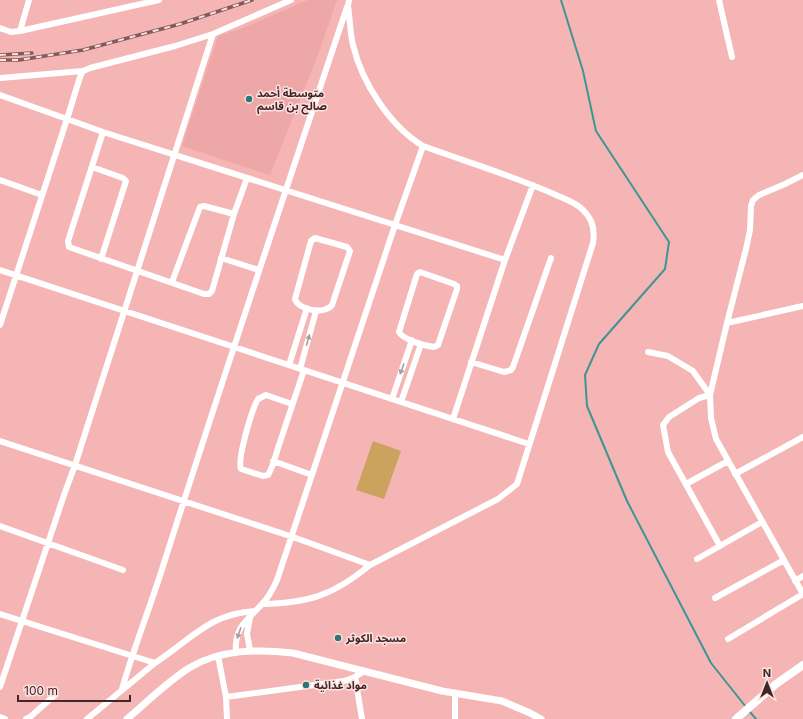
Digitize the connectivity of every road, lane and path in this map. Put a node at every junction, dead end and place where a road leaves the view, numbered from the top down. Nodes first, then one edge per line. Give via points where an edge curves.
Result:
1 (29, 0) edge
2 (159, 0) edge
3 (291, 0) edge
4 (719, 0) edge
5 (348, 3) edge
6 (0, 28) edge
7 (20, 31) junction
8 (213, 34) junction
9 (732, 57) dead end
10 (83, 71) junction
11 (0, 78) edge
12 (0, 95) edge
13 (67, 118) junction
14 (103, 132) junction
15 (423, 146) junction
16 (174, 154) junction
17 (92, 167) junction
18 (803, 175) edge
19 (247, 178) junction
20 (0, 180) edge
21 (533, 185) junction
22 (286, 189) junction
23 (42, 195) junction
24 (234, 214) junction
25 (394, 226) junction
26 (222, 258) junction
27 (551, 258) dead end
28 (101, 259) junction
29 (505, 260) junction
30 (0, 270) edge
31 (259, 270) junction
32 (136, 271) junction
33 (17, 275) junction
34 (172, 282) junction
35 (803, 306) edge
36 (307, 308) junction
37 (123, 311) junction
38 (316, 311) junction
39 (727, 323) junction
40 (0, 325) edge
41 (412, 340) junction
42 (421, 344) junction
43 (234, 348) junction
44 (648, 352) dead end
45 (471, 362) junction
46 (289, 365) junction
47 (302, 369) junction
48 (342, 383) junction
49 (710, 395) junction
50 (392, 399) junction
51 (401, 402) junction
52 (292, 404) junction
53 (453, 419) junction
54 (803, 437) edge
55 (0, 442) edge
56 (529, 444) junction
57 (273, 461) junction
58 (728, 462) junction
59 (75, 466) junction
60 (736, 474) junction
61 (312, 475) junction
62 (686, 484) junction
63 (184, 501) junction
64 (762, 522) junction
65 (0, 526) edge
66 (293, 537) junction
67 (48, 543) junction
68 (720, 546) junction
69 (697, 559) dead end
70 (784, 560) junction
71 (370, 565) junction
72 (123, 570) dead end
73 (803, 576) edge
74 (795, 581) junction
75 (803, 594) edge
76 (715, 598) dead end
77 (262, 604) junction
78 (255, 612) junction
79 (0, 614) edge
80 (250, 618) junction
81 (22, 621) junction
82 (728, 639) dead end
83 (250, 650) junction
84 (236, 652) junction
85 (132, 656) junction
86 (218, 656) junction
87 (155, 664) junction
88 (803, 665) edge
89 (364, 671) junction
90 (355, 677) junction
91 (0, 687) edge
92 (122, 689) junction
93 (455, 694) junction
94 (55, 695) dead end
95 (226, 698) junction
96 (0, 716) edge
97 (738, 717) edge
98 (5, 719) edge
99 (26, 719) edge
100 (86, 719) edge
101 (127, 719) edge
102 (227, 719) edge
103 (362, 719) edge
104 (455, 719) edge
105 (541, 719) edge

1 - 7 street
2 - 7 street
3 - 8 street
4 - 9 street
5 - 15 street via 353,44 365,81 392,119
5 - 22 street
6 - 7 street via 11,32
8 - 10 street
8 - 16 street
10 - 11 street
10 - 13 street
12 - 13 street
13 - 14 street
13 - 23 street
14 - 16 street
14 - 17 street
15 - 21 street
15 - 25 street
16 - 19 street
16 - 32 street
17 - 28 street via 68,243 70,248
17 - 28 street via 126,181
18 - 39 street via 753,200 746,249
19 - 22 street
19 - 24 street
20 - 23 street
21 - 29 street
21 - 56 street via 583,209 594,227 594,236
22 - 25 street
22 - 31 street
23 - 33 street
24 - 26 street
24 - 34 street via 200,207
25 - 29 street
25 - 48 street
26 - 31 street
26 - 34 street via 210,294
27 - 45 street via 511,370 504,372
28 - 32 street
29 - 45 street
30 - 33 street
31 - 43 street
32 - 34 street
32 - 37 street
33 - 37 street
33 - 40 street
35 - 39 street
36 - 38 street
36 - 38 street via 296,302 295,296 312,240 318,239 348,248 350,253 332,305 326,310
36 - 46 street
37 - 43 street
37 - 59 street
47 -> 38 street
39 - 49 street
41 - 42 street
41 - 42 street via 401,336 399,329 417,274 422,272 454,284 457,289 438,345 434,347
41 -> 50 street
42 - 51 street
43 - 46 street
43 - 63 street
44 - 49 street via 668,356 694,371
45 - 53 street
46 - 47 street
47 - 48 street
47 - 52 street
48 - 50 street
48 - 61 street
49 - 58 street via 711,418 716,439
49 - 62 street via 699,398 669,417 663,425 668,452
50 - 51 street
51 - 53 street
52 - 57 street
52 - 57 street via 266,396 256,403 244,443 240,468 266,476
53 - 56 street
54 - 60 street
55 - 59 street
56 - 71 street via 517,484 507,493
57 - 61 street
58 - 60 street
58 - 62 street
59 - 63 street
59 - 67 street
60 - 64 street
61 - 66 street
62 - 68 street
63 - 66 street
63 - 85 street
64 - 68 street
64 - 70 street
65 - 67 street
66 - 71 street
66 - 77 street via 277,580
67 - 72 street
67 - 81 street
68 - 69 street
70 - 74 street
70 - 76 street
71 - 77 street via 342,585 316,598 291,603
73 - 74 street
74 - 75 street
75 - 82 street
77 - 78 street
78 - 80 street
78 - 87 street via 235,613 208,624
79 - 81 street
80 - 83 street via 246,634
80 -> 84 street via 239,630
81 - 85 street
81 - 91 street
83 - 84 street
83 - 89 street via 293,653
84 - 86 street
85 - 87 street
85 - 92 street
86 - 95 street
86 - 101 street via 188,668
87 - 92 street
88 - 97 main road
89 - 90 street
89 - 93 street
90 - 95 street via 344,681
90 - 103 street
92 - 100 street
93 - 104 street
93 - 105 street via 502,701
94 - 99 street
95 - 102 street
96 - 98 street

